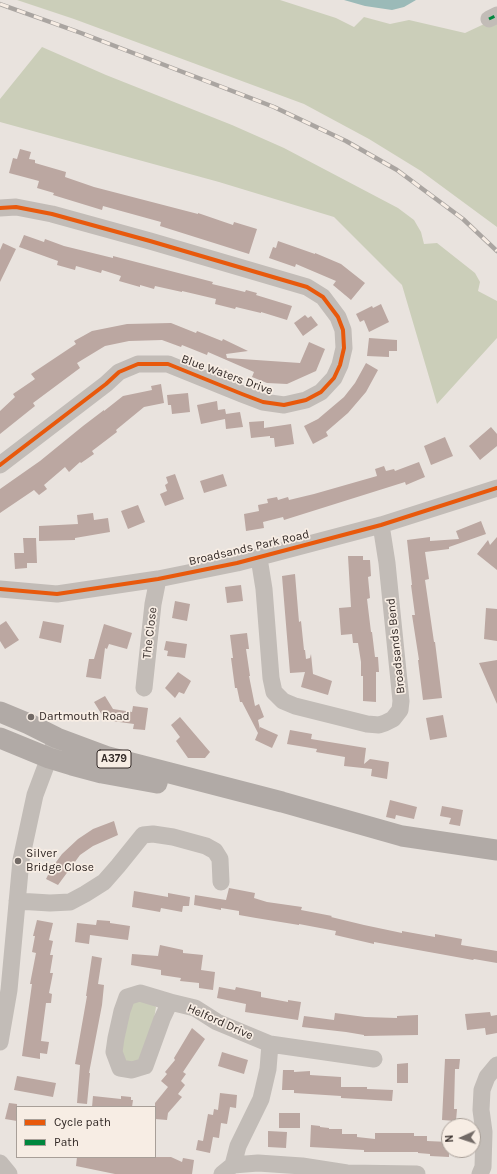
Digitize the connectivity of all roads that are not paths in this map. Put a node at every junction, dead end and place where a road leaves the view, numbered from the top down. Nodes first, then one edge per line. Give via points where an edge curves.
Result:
1 (0, 208) edge
2 (0, 465) edge
3 (496, 490) edge
4 (381, 525) junction
5 (259, 558) junction
6 (158, 579) junction
7 (0, 589) edge
8 (144, 688) dead end
9 (0, 712) edge
10 (0, 738) edge
11 (57, 738) junction
12 (49, 758) junction
13 (233, 789) junction
14 (497, 850) edge
15 (221, 882) dead end
16 (17, 901) junction
17 (170, 1002) dead end
18 (0, 1042) edge
19 (270, 1044) junction
20 (374, 1059) dead end
21 (497, 1065) edge
22 (0, 1163) edge
23 (228, 1169) edge
24 (346, 1173) edge
25 (10, 1174) edge
26 (417, 1174) edge
27 (480, 1174) edge

1 - 2 street, Blue Waters Drive via 16,207 52,214 307,287 323,297 338,317 343,330 344,348 334,378 321,392 306,400 284,405 263,402 168,364 138,364 119,372
3 - 4 street, Broadsands Park Road
4 - 5 street, Broadsands Park Road
4 - 5 street, Broadsands Bend via 388,563 401,701 400,710 393,719 379,725 295,706 283,701 274,692
5 - 6 street, Broadsands Park Road
6 - 7 street, Broadsands Park Road via 57,594
6 - 8 street, The Close
9 - 11 main road, A379
10 - 12 main road, A379
11 - 12 street
11 - 13 main road, A379 via 108,758
12 - 13 main road, A379 via 102,774 160,783
12 - 16 street via 35,795 28,824
13 - 14 main road, A379 via 402,836
15 - 16 street via 220,859 215,851 174,837 153,834 143,836 104,882 70,902
16 - 18 street via 9,990
17 - 19 street, Helford Drive via 195,1008 217,1022
19 - 20 street, Helford Drive
19 - 23 street via 268,1069 261,1099
21 - 27 street via 487,1077 482,1090 484,1132 483,1167
22 - 25 street
23 - 24 street via 258,1163
24 - 26 street

